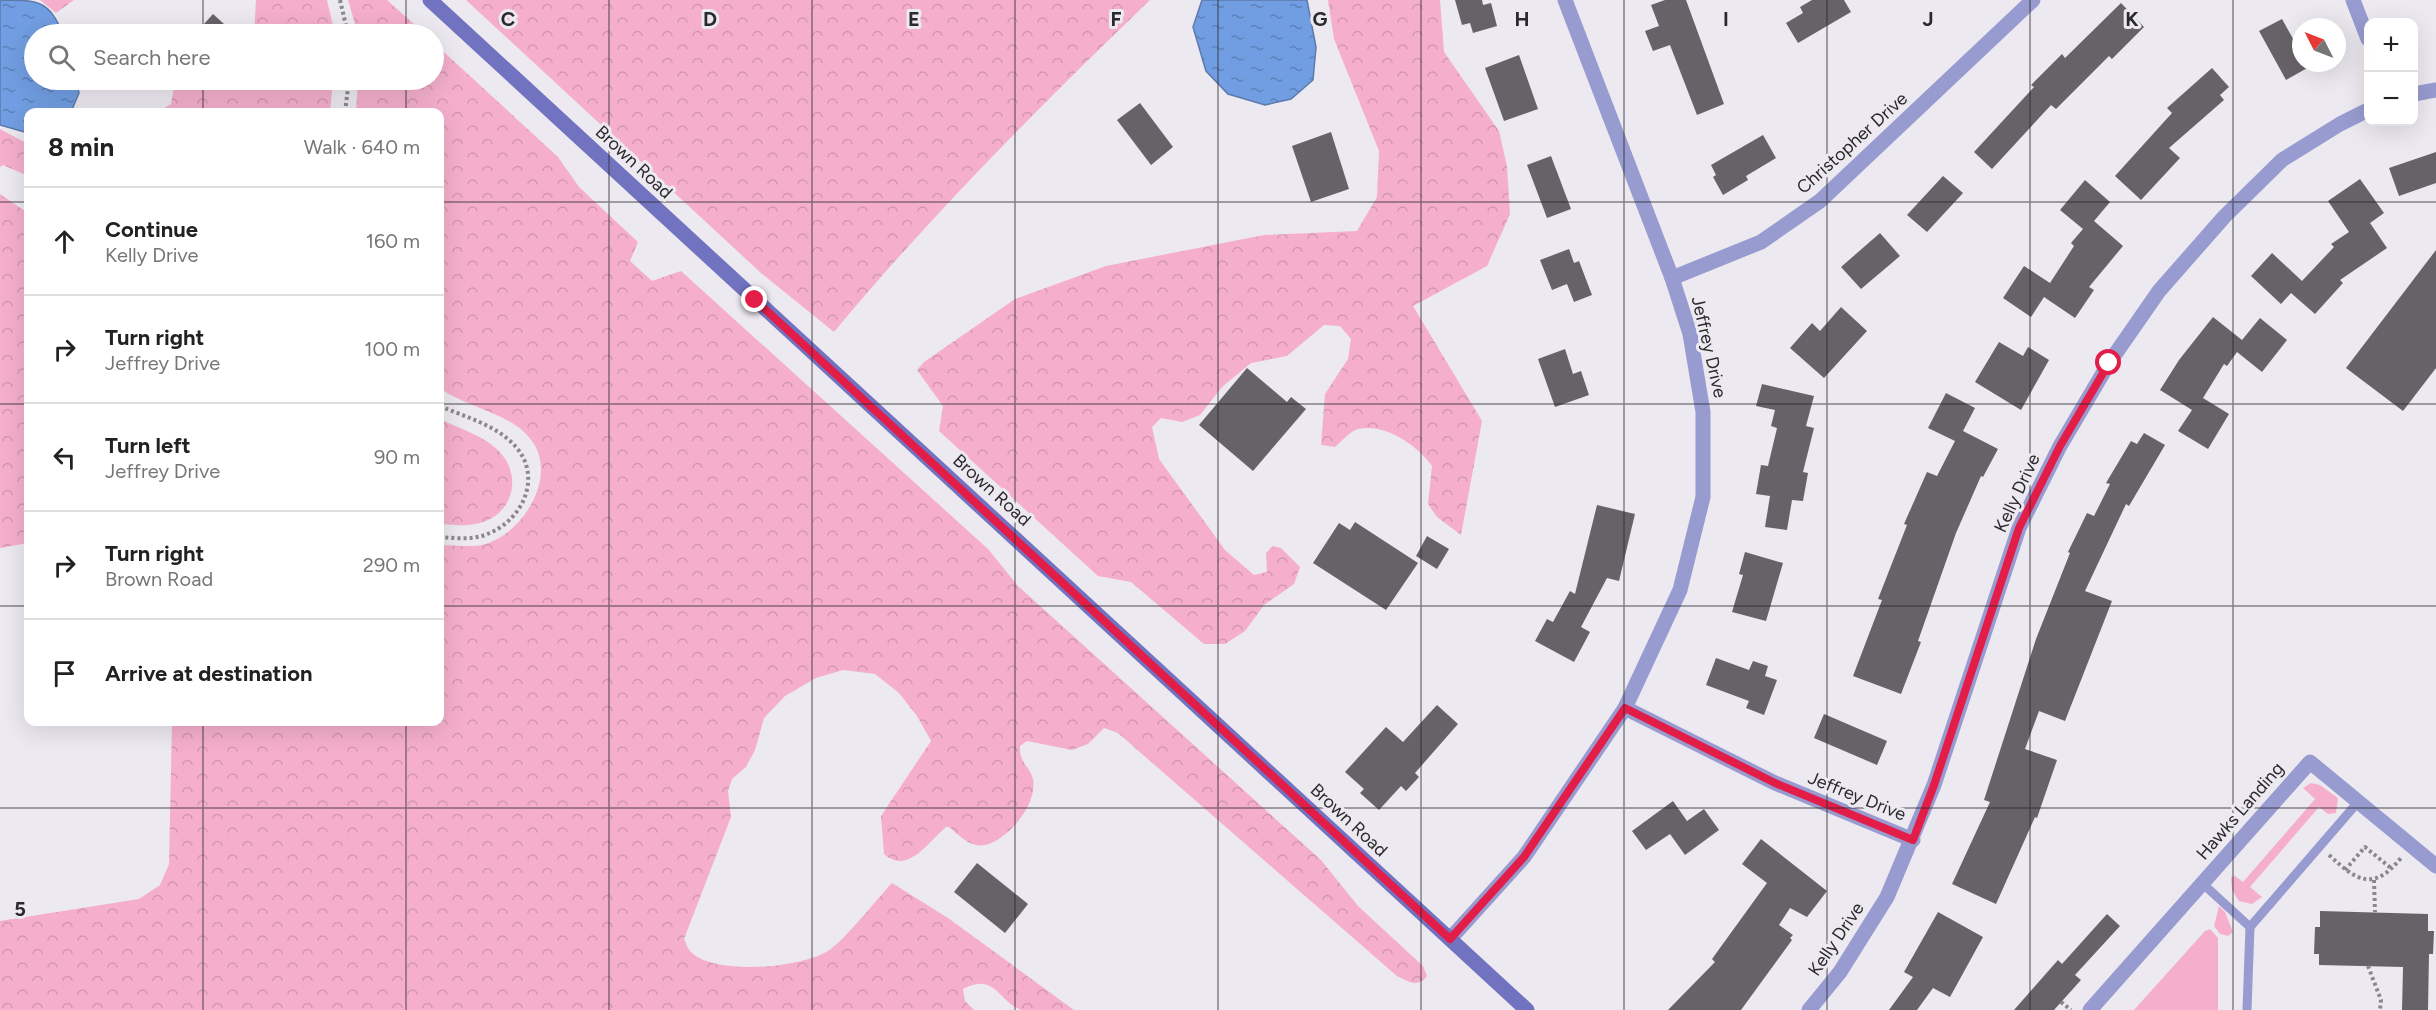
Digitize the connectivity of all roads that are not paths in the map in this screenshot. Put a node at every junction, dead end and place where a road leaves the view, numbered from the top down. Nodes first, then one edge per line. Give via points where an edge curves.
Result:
1 (430, 0) edge
2 (1566, 0) edge
3 (2033, 0) edge
4 (2353, 0) edge
5 (2364, 29) edge
6 (2436, 90) edge
7 (2418, 93) edge
8 (2364, 112) edge
9 (1672, 278) junction
10 (1625, 708) junction
11 (2358, 802) junction
12 (1913, 840) junction
13 (2436, 866) edge
14 (2202, 883) junction
15 (2250, 927) junction
16 (1450, 939) junction
17 (1527, 1010) edge
18 (1809, 1010) edge
19 (2090, 1010) edge
20 (2247, 1010) edge

1 - 16 street, Brown Road
2 - 9 street, Jeffrey Drive
3 - 9 street, Christopher Drive via 1820,201 1761,242
4 - 5 street
6 - 7 street
8 - 12 street, Kelly Drive via 2282,160 2224,217 2159,291 2109,363 2060,446 2019,528
9 - 10 street, Jeffrey Drive via 1690,334 1703,412 1703,497 1680,590
10 - 12 street, Jeffrey Drive via 1775,783
10 - 16 street, Jeffrey Drive via 1524,857
11 - 13 street, Hawks Landing
11 - 14 street, Hawks Landing via 2310,762
11 - 15 lane
12 - 18 street, Kelly Drive via 1887,897 1840,972
14 - 15 lane
14 - 19 street, Hawks Landing
15 - 20 lane
16 - 17 street, Brown Road

